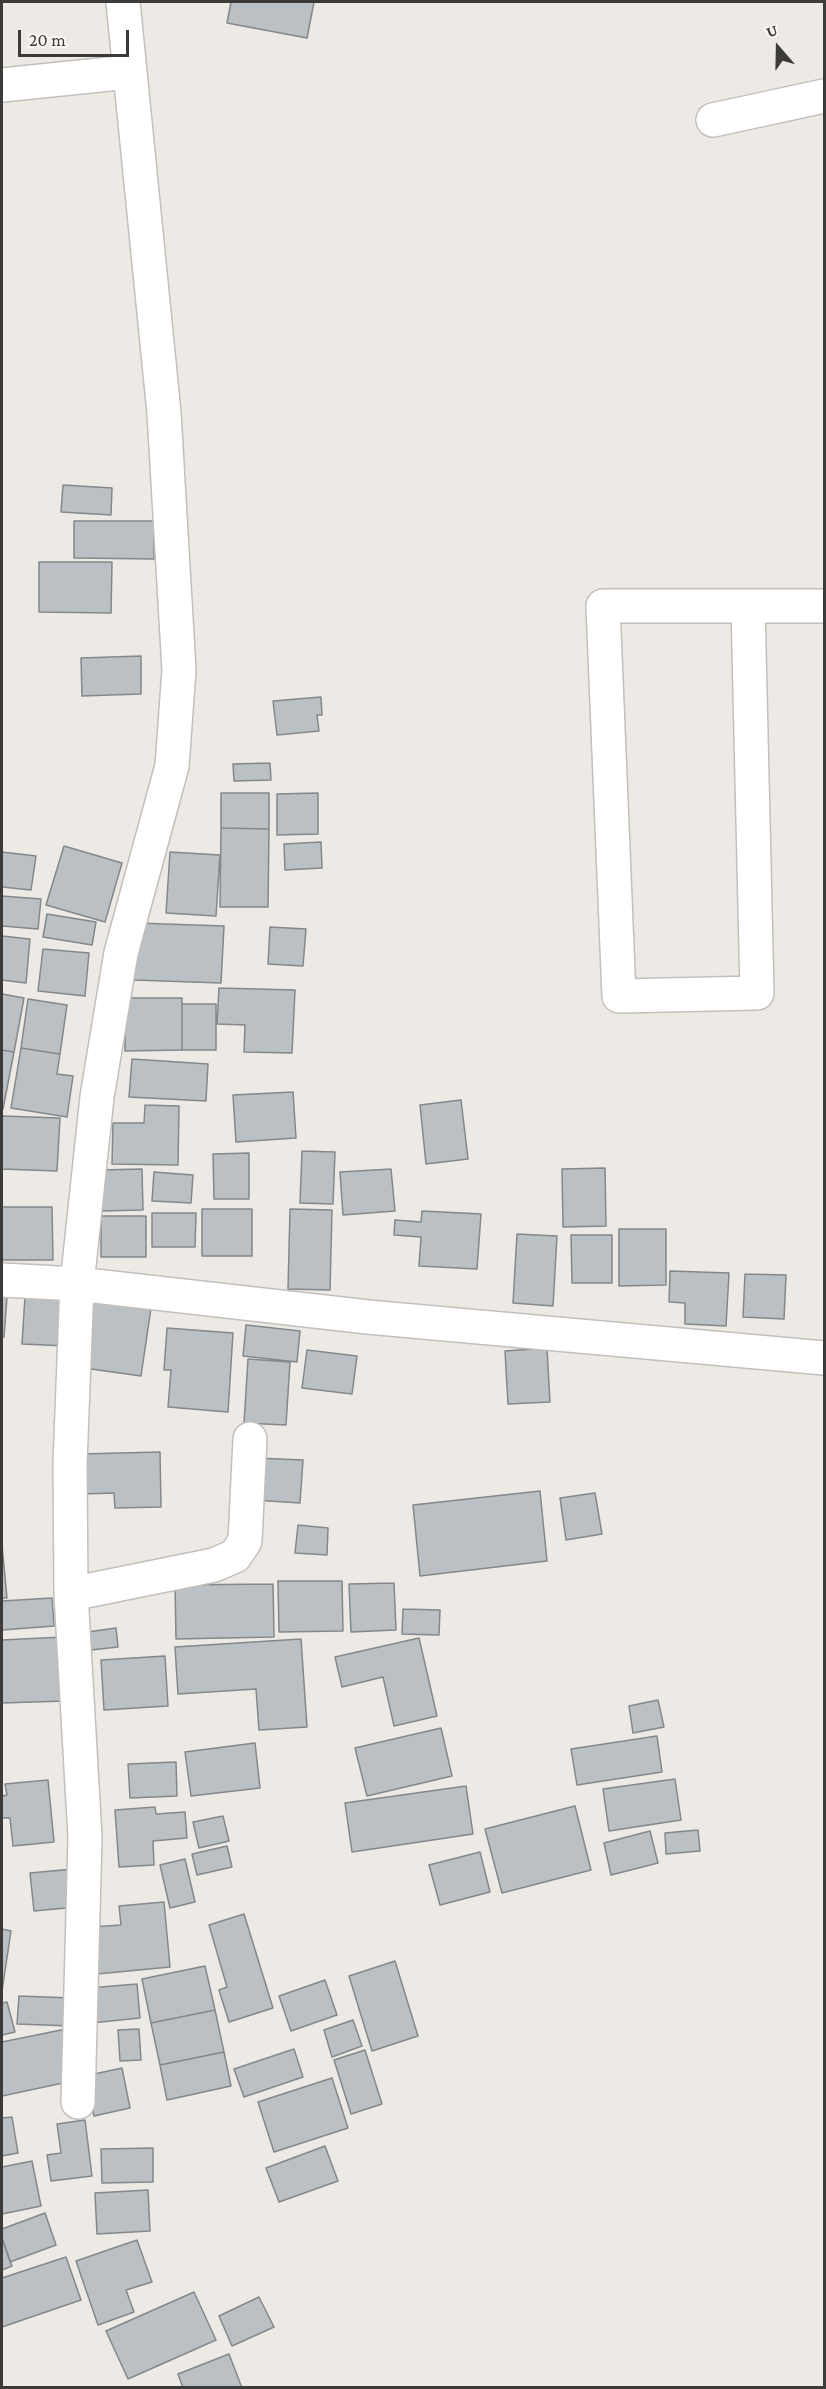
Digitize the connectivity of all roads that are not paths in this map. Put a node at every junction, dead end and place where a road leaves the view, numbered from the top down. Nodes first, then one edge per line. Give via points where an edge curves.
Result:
1 (123, 2) edge
2 (129, 72) junction
3 (2, 85) edge
4 (825, 96) edge
5 (713, 120) dead end
6 (748, 606) junction
7 (825, 606) edge
8 (2, 1280) edge
9 (76, 1284) junction
10 (825, 1358) edge
11 (250, 1439) dead end
12 (71, 1594) junction
13 (78, 2102) dead end

1 - 2 street
2 - 3 street
2 - 9 street via 164,413 179,670 172,766 121,954 97,1097
4 - 5 street
6 - 6 street via 603,606 619,996 757,993
6 - 7 street
8 - 9 street
9 - 10 street via 368,1317
9 - 12 street via 70,1463
11 - 12 street via 245,1541 235,1556 214,1565
12 - 13 street via 85,1837

